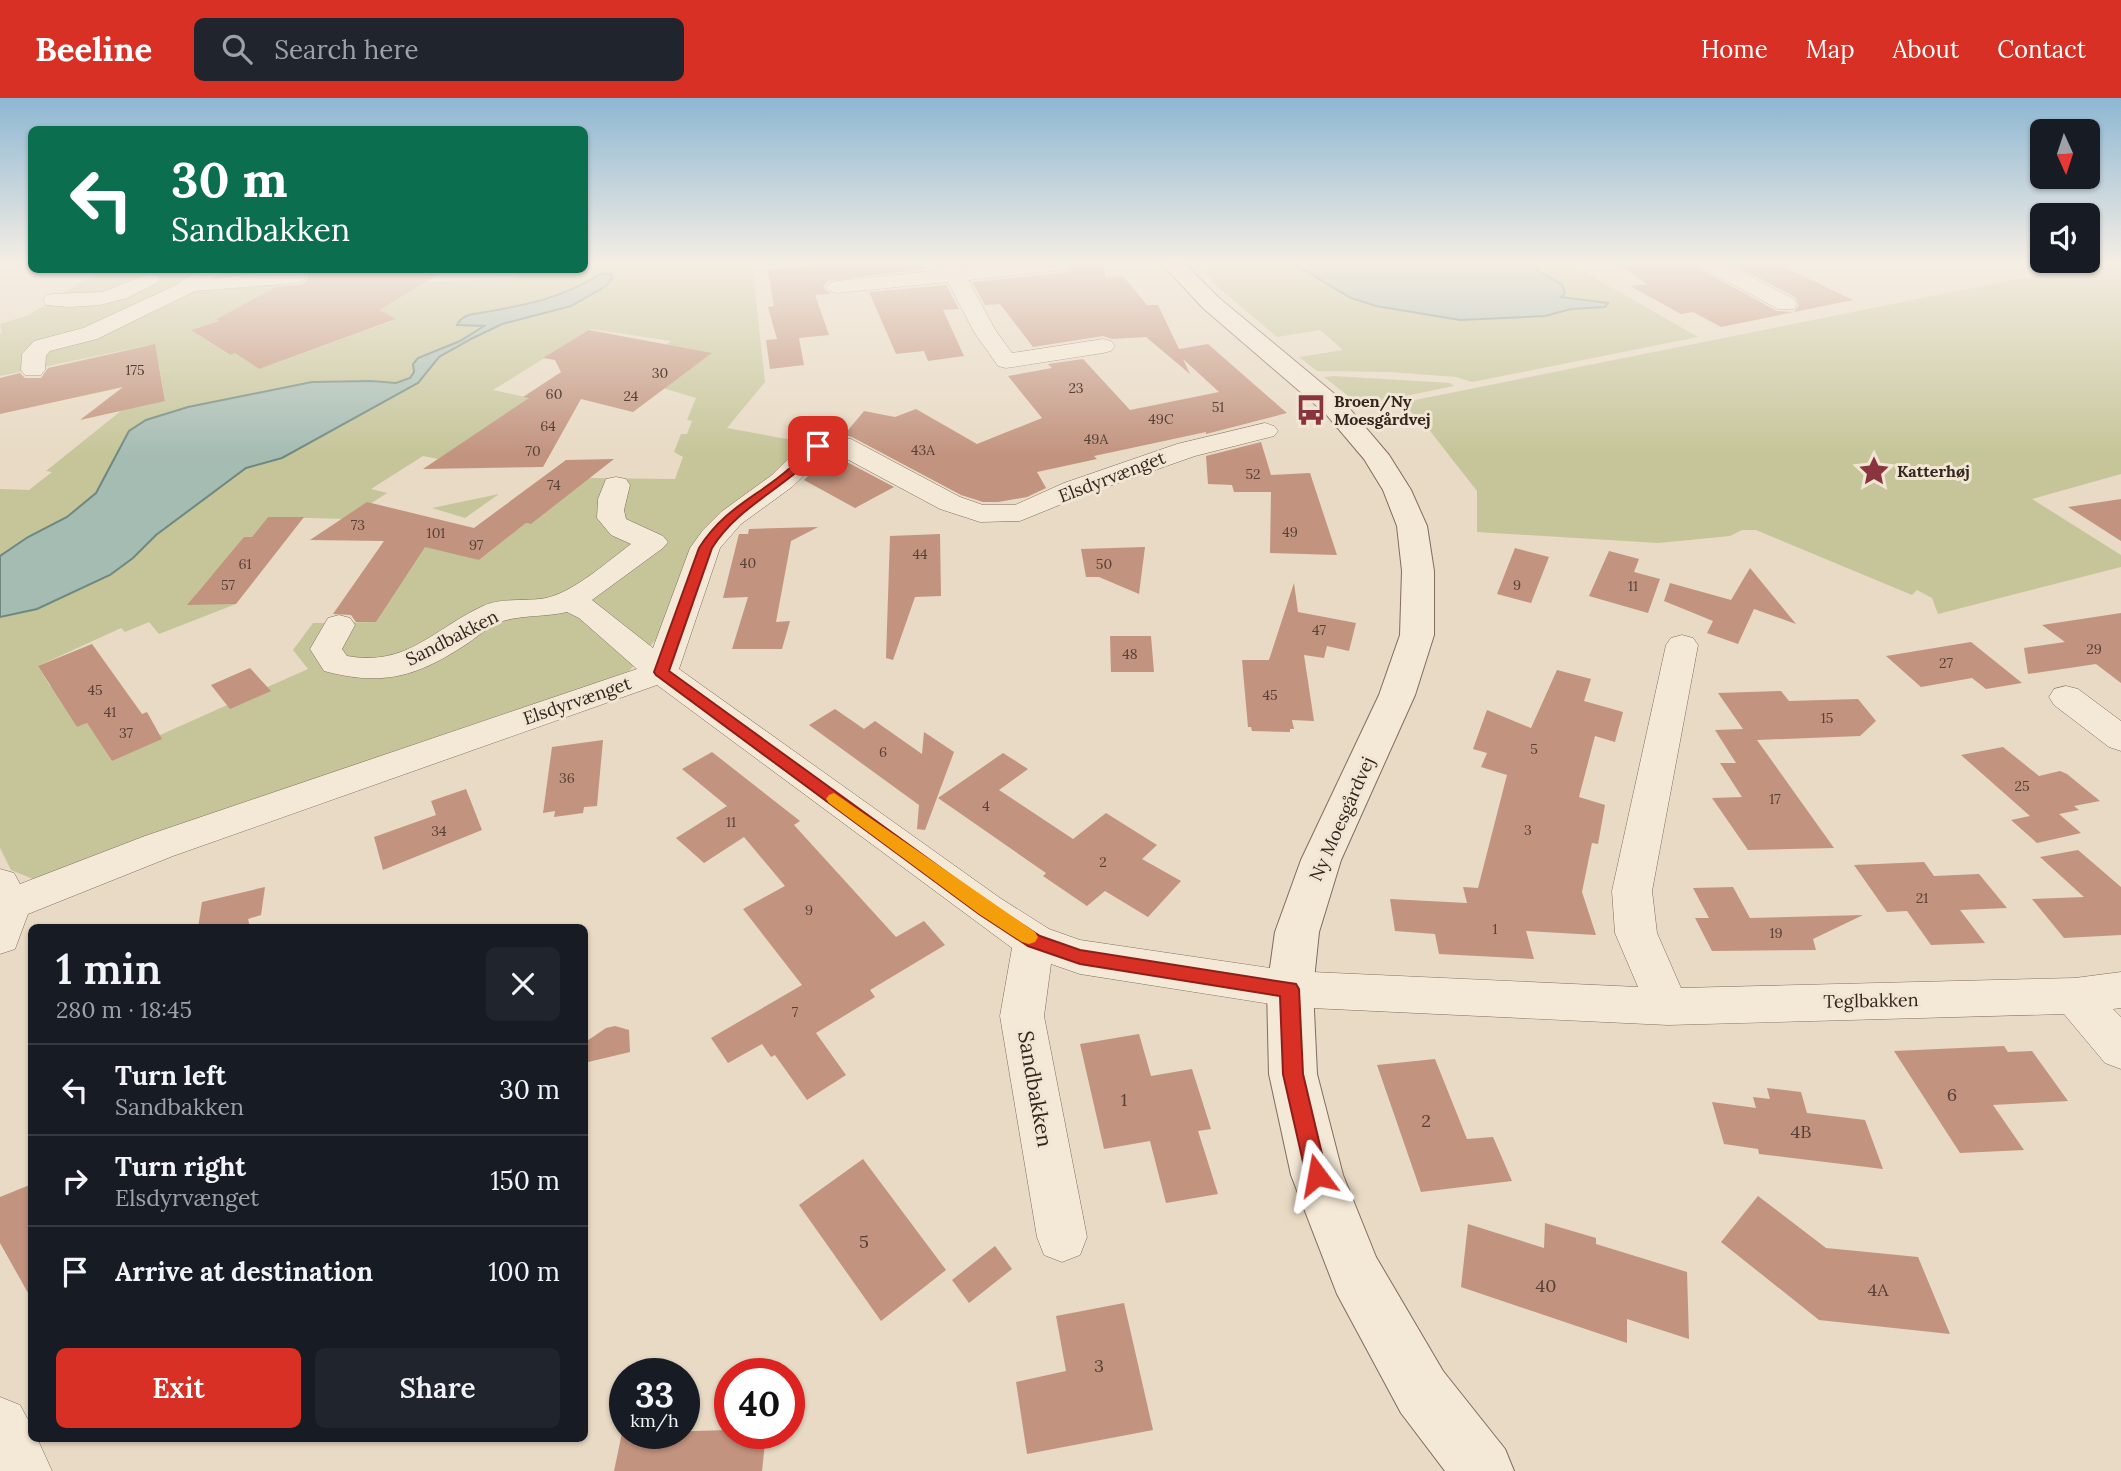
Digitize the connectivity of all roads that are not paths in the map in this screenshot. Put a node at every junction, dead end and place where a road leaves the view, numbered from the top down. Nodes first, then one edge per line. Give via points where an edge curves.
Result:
1 (101, 328) edge
2 (983, 328) edge
3 (1241, 328) edge
4 (1103, 346) dead end
5 (33, 370) dead end
6 (1265, 430) dead end
7 (616, 485) dead end
8 (571, 601) junction
9 (339, 625) dead end
10 (1682, 645) dead end
11 (662, 672) junction
12 (2066, 697) dead end
13 (2121, 739) edge
14 (4, 908) edge
15 (1034, 941) junction
16 (1290, 989) junction
17 (2121, 990) edge
18 (2074, 996) junction
19 (1668, 1007) junction
20 (2121, 1049) edge
21 (1062, 1237) dead end
22 (0, 1425) edge
23 (23, 1471) edge
24 (1483, 1471) edge

1 - 5 street via 43,346 34,354
2 - 4 street via 1006,361
3 - 16 street, Ny Moesgårdvej via 1334,407 1375,454 1412,526 1418,571 1417,635 1397,695 1321,860 1297,932
6 - 11 street, Elsdyrvænget via 1185,450 1020,513 993,514 950,503 842,445 818,446 794,471 728,518 715,533 705,548
7 - 8 street, Sandbakken via 609,517 616,527 653,542
8 - 9 street, Sandbakken via 495,612 433,651 404,664 368,670 336,664 331,657 326,649
8 - 11 street via 590,611
10 - 19 street via 1632,891 1636,933
11 - 14 street, Elsdyrvænget via 159,846
11 - 15 street
12 - 13 street
15 - 16 street via 1080,957
15 - 21 street, Sandbakken via 1022,1016
16 - 19 street, Teglbakken
16 - 24 street, Ny Moesgårdvej via 1293,1074 1317,1175 1356,1275 1422,1392
17 - 18 street, Teglbakken
18 - 19 street, Teglbakken
18 - 20 street
22 - 23 street

